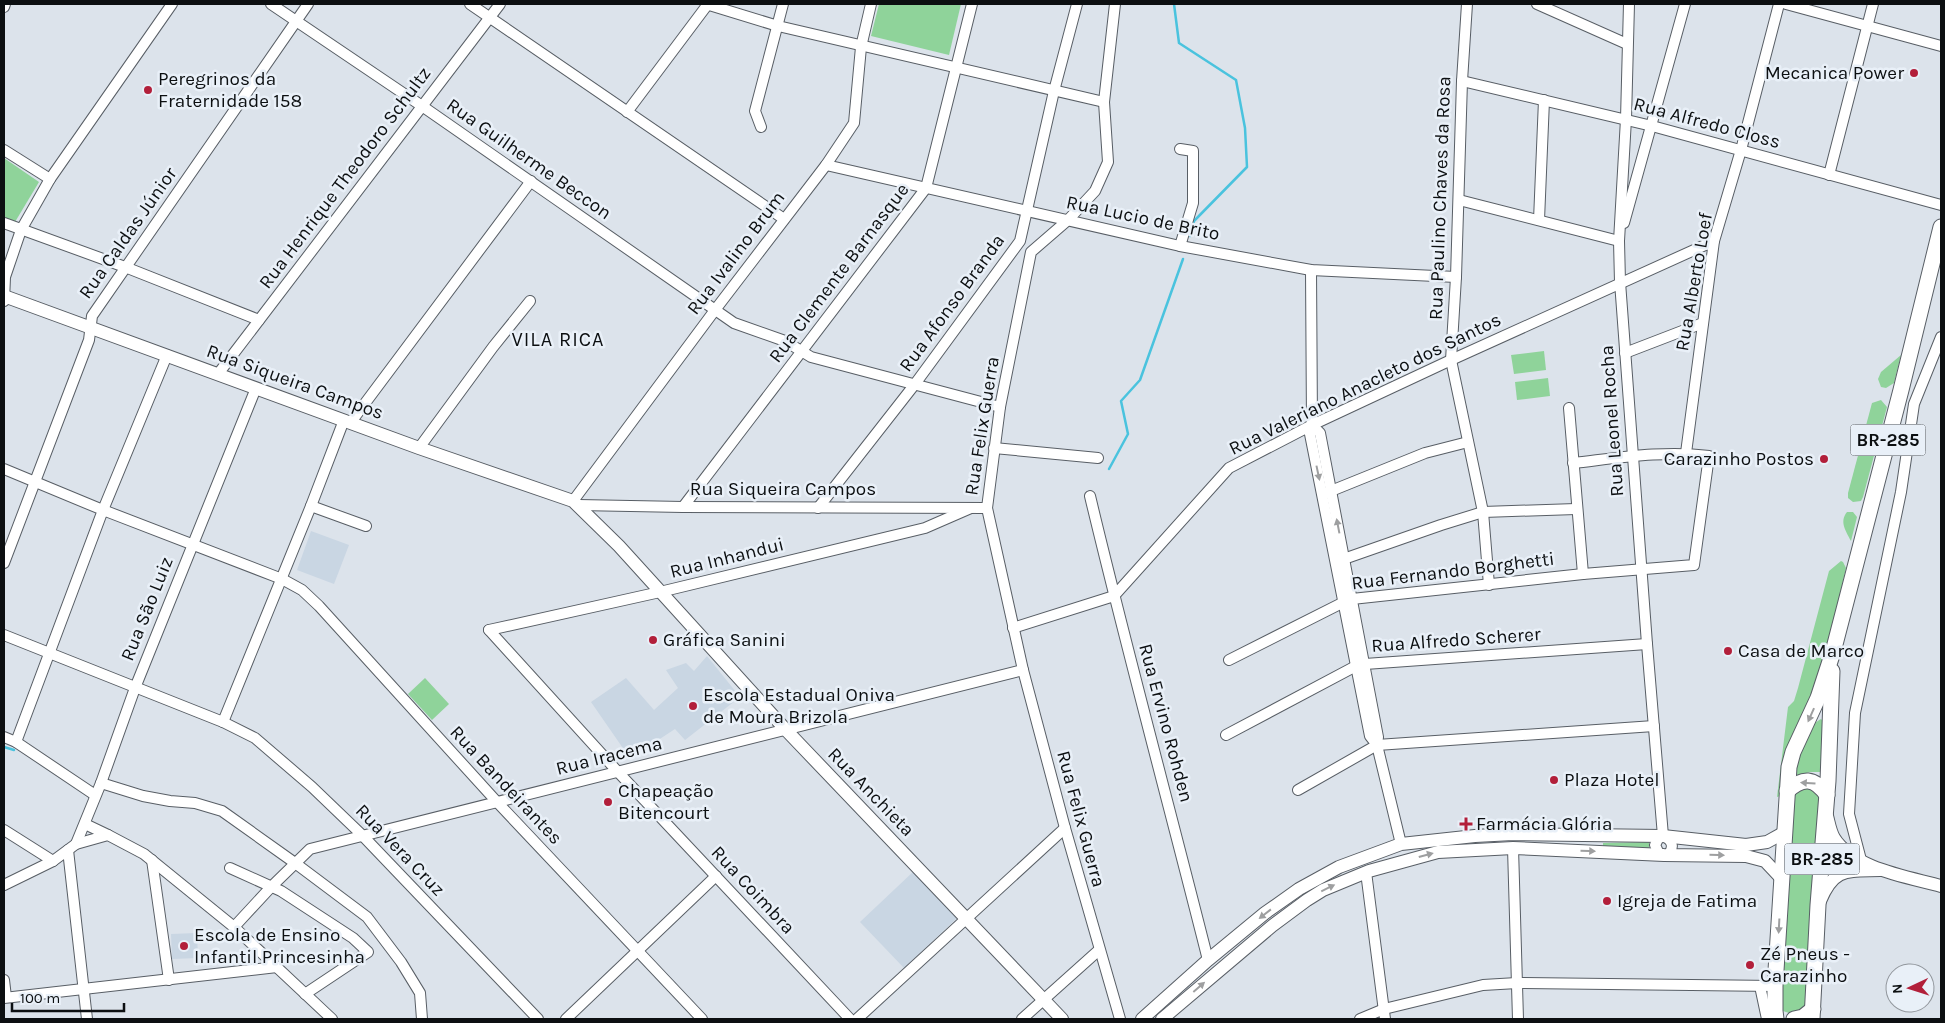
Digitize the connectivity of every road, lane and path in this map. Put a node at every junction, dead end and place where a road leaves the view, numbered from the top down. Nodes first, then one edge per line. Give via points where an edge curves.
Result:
1 (172, 4) edge
2 (271, 4) edge
3 (308, 4) edge
4 (470, 4) edge
5 (500, 4) edge
6 (707, 4) edge
7 (783, 4) edge
8 (871, 4) edge
9 (972, 4) edge
10 (1076, 4) edge
11 (1115, 4) edge
12 (1467, 4) edge
13 (1537, 4) edge
14 (1629, 4) edge
15 (1685, 4) edge
16 (1779, 4) edge
17 (1786, 4) edge
18 (1873, 4) edge
19 (490, 17) junction
20 (296, 21) junction
21 (778, 26) junction
22 (1867, 26) junction
23 (1627, 44) junction
24 (1941, 46) edge
25 (861, 47) junction
26 (957, 68) junction
27 (1462, 81) junction
28 (1054, 91) junction
29 (1544, 100) junction
30 (1104, 102) junction
31 (422, 106) junction
32 (627, 112) junction
33 (1626, 119) junction
34 (1652, 126) junction
35 (762, 127) dead end
36 (1180, 149) dead end
37 (4, 150) edge
38 (1741, 150) junction
39 (826, 165) junction
40 (1829, 175) junction
41 (50, 179) junction
42 (531, 182) junction
43 (926, 188) junction
44 (1459, 200) junction
45 (1941, 205) edge
46 (1027, 212) junction
47 (784, 219) junction
48 (1068, 220) junction
49 (1539, 220) junction
50 (4, 223) edge
51 (1941, 227) edge
52 (21, 230) junction
53 (1619, 241) junction
54 (1714, 241) junction
55 (1180, 246) junction
56 (125, 267) junction
57 (1311, 270) junction
58 (1456, 277) junction
59 (1620, 282) junction
60 (4, 298) edge
61 (530, 301) dead end
62 (715, 310) junction
63 (259, 320) junction
64 (1703, 323) junction
65 (91, 328) junction
66 (1941, 337) edge
67 (802, 351) junction
68 (1625, 353) junction
69 (167, 355) junction
70 (1451, 360) junction
71 (218, 374) junction
72 (915, 384) junction
73 (256, 388) junction
74 (1899, 399) junction
75 (1914, 404) junction
76 (1000, 406) junction
77 (1570, 408) dead end
78 (348, 421) junction
79 (1312, 425) junction
80 (1468, 442) junction
81 (419, 448) junction
82 (994, 448) junction
83 (1686, 453) junction
84 (1632, 456) junction
85 (1098, 458) dead end
86 (1573, 463) junction
87 (4, 469) edge
88 (35, 482) junction
89 (1327, 493) junction
90 (1090, 496) dead end
91 (576, 503) junction
92 (311, 506) junction
93 (682, 507) junction
94 (818, 508) junction
95 (971, 508) junction
96 (988, 508) junction
97 (1576, 509) junction
98 (103, 510) junction
99 (1483, 512) junction
100 (366, 526) dead end
101 (192, 544) junction
102 (1340, 561) junction
103 (4, 563) edge
104 (1641, 570) junction
105 (1583, 574) junction
106 (282, 579) junction
107 (1489, 585) junction
108 (660, 592) junction
109 (1114, 596) junction
110 (1348, 600) junction
111 (1013, 628) junction
112 (489, 630) joint
113 (4, 635) edge
114 (1646, 644) junction
115 (1833, 652) junction
116 (49, 653) junction
117 (1229, 660) dead end
118 (1360, 665) junction
119 (1023, 670) junction
120 (135, 688) junction
121 (223, 722) junction
122 (1654, 726) junction
123 (786, 730) junction
124 (1226, 735) dead end
125 (4, 737) edge
126 (16, 742) junction
127 (1376, 745) junction
128 (618, 772) junction
129 (101, 783) junction
130 (1298, 790) dead end
131 (1787, 792) junction
132 (95, 795) junction
133 (1827, 795) junction
134 (497, 802) junction
135 (1826, 813) junction
136 (85, 824) junction
137 (1065, 828) junction
138 (4, 830) edge
139 (1785, 832) junction
140 (108, 835) junction
141 (362, 835) junction
142 (1663, 836) junction
143 (1401, 844) junction
144 (72, 847) junction
145 (1514, 848) junction
146 (1378, 852) junction
147 (1664, 854) junction
148 (152, 860) junction
149 (1861, 860) junction
150 (53, 861) junction
151 (295, 864) junction
152 (1379, 867) junction
153 (230, 868) dead end
154 (1880, 870) junction
155 (1366, 872) junction
156 (716, 876) junction
157 (1781, 878) junction
158 (4, 885) edge
159 (1941, 886) edge
160 (271, 887) junction
161 (1818, 905) junction
162 (966, 918) junction
163 (234, 928) junction
164 (1100, 950) junction
165 (638, 953) junction
166 (1208, 960) junction
167 (277, 967) junction
168 (4, 980) edge
169 (169, 980) junction
170 (1517, 983) junction
171 (1760, 986) junction
172 (1775, 986) junction
173 (84, 989) junction
174 (305, 994) junction
175 (5, 997) edge
176 (1043, 1000) junction
177 (1384, 1014) edge
178 (1813, 1014) edge
179 (1773, 1016) edge
180 (87, 1019) edge
181 (332, 1019) edge
182 (422, 1019) edge
183 (538, 1019) edge
184 (566, 1019) edge
185 (702, 1019) edge
186 (850, 1019) edge
187 (858, 1019) edge
188 (1022, 1019) edge
189 (1062, 1019) edge
190 (1120, 1019) edge
191 (1142, 1019) edge
192 (1162, 1019) edge
193 (1360, 1019) edge
194 (1518, 1019) edge
195 (1792, 1019) edge

1 - 41 street
2 - 20 street, Rua Guilherme Beccon
3 - 20 street, Rua Caldas Júnior
4 - 19 street
5 - 19 street, Rua Henrique Theodoro Schultz
6 - 21 street
6 - 32 street
7 - 21 street
8 - 25 street, Rua Ivalino Brum
9 - 26 street, Rua Clemente Barnasque
10 - 28 street, Rua Afonso Branda
11 - 30 street, Rua Felix Guerra
12 - 27 street, Rua Paulino Chaves da Rosa
13 - 23 street
14 - 23 street, Rua Leonel Rocha
15 - 34 street
16 - 38 street, Rua Alberto Loef
17 - 22 street
18 - 22 street
19 - 31 street, Rua Henrique Theodoro Schultz
19 - 32 street
20 - 31 street, Rua Guilherme Beccon
20 - 56 street, Rua Caldas Júnior
21 - 25 street
21 - 35 street via 755,111
22 - 24 street
22 - 40 street
23 - 33 street, Rua Leonel Rocha
25 - 26 street
25 - 39 street, Rua Ivalino Brum via 854,124
26 - 28 street
26 - 43 street, Rua Clemente Barnasque
27 - 29 street, Rua Alfredo Closs
27 - 44 street, Rua Paulino Chaves da Rosa
28 - 30 street
28 - 46 street, Rua Afonso Branda
29 - 33 street, Rua Alfredo Closs
29 - 49 street
30 - 48 street, Rua Felix Guerra via 1108,162 1095,192
31 - 42 street, Rua Guilherme Beccon
31 - 63 street, Rua Henrique Theodoro Schultz
32 - 47 street
33 - 34 street, Rua Alfredo Closs
33 - 53 street, Rua Leonel Rocha
34 - 38 street, Rua Alfredo Closs
34 - 53 street
36 - 55 street via 1193,151 1193,204
37 - 41 street
38 - 40 street, Rua Alfredo Closs
38 - 54 street, Rua Alberto Loef
39 - 43 street, Rua Lucio de Brito
39 - 47 street, Rua Ivalino Brum
40 - 45 street, Rua Alfredo Closs
41 - 52 street
42 - 62 street, Rua Guilherme Beccon
42 - 78 street
43 - 46 street, Rua Lucio de Brito
43 - 67 street, Rua Clemente Barnasque
44 - 49 street
44 - 58 street, Rua Paulino Chaves da Rosa
46 - 48 street, Rua Lucio de Brito
46 - 72 street, Rua Afonso Branda via 1020,241
47 - 62 street, Rua Ivalino Brum
48 - 55 street, Rua Lucio de Brito
48 - 76 street, Rua Felix Guerra via 1031,252
49 - 53 street
50 - 52 street
51 - 74 highway, BR-285
52 - 56 street
52 - 60 street via 5,277
53 - 59 street, Rua Leonel Rocha
54 - 59 street, Rua Valeriano Anacleto dos Santos
54 - 64 street, Rua Alberto Loef
55 - 57 street, Rua Lucio de Brito
56 - 63 street
56 - 65 street, Rua Caldas Júnior via 92,316
57 - 58 street, Rua Lucio de Brito
57 - 79 street
58 - 70 street, Rua Paulino Chaves da Rosa
59 - 68 street, Rua Leonel Rocha
59 - 70 street, Rua Valeriano Anacleto dos Santos
60 - 65 main road, Rua Siqueira Campos
61 - 81 street
62 - 67 street, Rua Guilherme Beccon via 734,322 785,341
62 - 91 street, Rua Ivalino Brum
63 - 71 street, Rua Henrique Theodoro Schultz
64 - 68 street
64 - 83 street, Rua Alberto Loef
65 - 69 main road, Rua Siqueira Campos
65 - 88 street, Rua Caldas Júnior
66 - 75 street
67 - 72 street, Rua Guilherme Beccon via 811,357
67 - 93 street, Rua Clemente Barnasque
68 - 84 street, Rua Leonel Rocha
69 - 71 main road, Rua Siqueira Campos
69 - 98 street
70 - 79 street, Rua Valeriano Anacleto dos Santos
70 - 80 street, Rua Paulino Chaves da Rosa
71 - 73 main road, Rua Siqueira Campos
72 - 76 street, Rua Guilherme Beccon
72 - 94 street, Rua Afonso Branda
73 - 78 main road, Rua Siqueira Campos
73 - 101 street, Rua São Luiz
74 - 75 street
74 - 115 highway, BR-285
75 - 149 street via 1901,492 1855,713 1849,814
76 - 82 street, Rua Felix Guerra
77 - 86 street
78 - 81 main road, Rua Siqueira Campos
78 - 92 street
79 - 89 street via 1310,434
79 - 109 street, Rua Valeriano Anacleto dos Santos via 1229,468
80 - 89 street via 1425,453
80 - 99 street, Rua Paulino Chaves da Rosa
81 - 91 main road, Rua Siqueira Campos
82 - 85 street
82 - 96 street, Rua Felix Guerra
83 - 84 street
83 - 104 street, Rua Fernando Borghetti via 1709,456 1694,565
84 - 86 street
84 - 104 street, Rua Leonel Rocha
86 - 97 street
87 - 88 street, Rua Bandeirantes
88 - 98 street, Rua Bandeirantes
88 - 103 street, Rua Caldas Júnior
89 - 102 street
90 - 109 street, Rua Ervino Rohden
91 - 93 street, Rua Siqueira Campos
91 - 108 main road, Rua Anchieta
92 - 100 street
92 - 106 street
93 - 94 street, Rua Siqueira Campos
94 - 95 street, Rua Siqueira Campos
95 - 96 street, Rua Siqueira Campos
95 - 108 street, Rua Inhandui via 925,528
96 - 111 street, Rua Felix Guerra
97 - 99 street
97 - 105 street
98 - 101 street, Rua Bandeirantes
98 - 116 street
99 - 102 street
99 - 107 street, Rua Paulino Chaves da Rosa
101 - 106 street, Rua Bandeirantes
101 - 120 street, Rua São Luiz
102 - 110 street
104 - 105 street, Rua Fernando Borghetti
104 - 114 street, Rua Leonel Rocha
105 - 107 street, Rua Fernando Borghetti
106 - 121 street
106 - 134 street, Rua Bandeirantes via 302,590 320,606
107 - 110 street, Rua Fernando Borghetti
108 - 112 street, Rua Inhandui
108 - 123 main road, Rua Anchieta
109 - 111 street
109 - 166 street, Rua Ervino Rohden
110 - 117 street, Rua Fernando Borghetti
110 - 118 street
111 - 119 street, Rua Felix Guerra
112 - 128 street, Rua Coimbra
113 - 116 street, Rua Vera Cruz
114 - 118 street, Rua Alfredo Scherer
114 - 122 street, Rua Leonel Rocha
115 -> 131 highway, BR-285 via 1816,704 1793,752
115 - 133 highway, BR-285
116 - 120 street, Rua Vera Cruz
116 - 126 street
118 - 124 street, Rua Alfredo Scherer
118 - 127 street via 1370,736
119 - 123 street, Rua Iracema
119 - 137 street, Rua Felix Guerra
120 - 121 street, Rua Vera Cruz
120 - 129 street, Rua São Luiz
121 - 141 street, Rua Vera Cruz via 256,738
122 - 127 street
122 - 142 street, Rua Leonel Rocha
123 - 128 street, Rua Iracema
123 - 162 main road, Rua Anchieta
125 - 126 street
126 - 132 street
127 - 130 street
127 - 143 street
128 - 134 street, Rua Iracema
128 - 156 street, Rua Coimbra
129 - 132 street, Rua São Luiz
129 - 151 street via 143,796 195,803 222,811
133 -> 131 highway via 1812,781 1798,783
131 - 139 highway, BR-285
132 - 136 street, Rua São Luiz
133 - 135 highway, BR-285
134 - 141 street, Rua Iracema
134 - 165 street, Rua Bandeirantes
135 - 149 main road via 1833,836 1846,852
135 - 161 highway, BR-285
136 - 140 street
136 - 144 street, Rua São Luiz
137 - 162 street
137 - 164 street, Rua Felix Guerra
138 - 150 street
139 - 142 main road via 1767,842 1746,845
139 - 157 highway, BR-285
140 - 144 street
140 - 148 street
141 - 151 street, Rua Iracema via 310,849
141 - 183 street, Rua Vera Cruz
142 - 143 main road via 1508,834
142 - 147 street via 1655,846
142 - 147 street via 1672,844 1671,851
143 - 146 main road
143 - 152 main road via 1401,853
144 - 150 street
144 - 173 street
145 -> 147 main road
152 -> 145 main road via 1438,852
145 - 170 street
146 - 155 main road via 1364,862
146 -> 166 main road via 1298,889
147 -> 157 main road via 1756,858 1769,865
148 - 163 street
148 - 169 street
149 - 154 main road
150 - 158 street
151 - 160 street, Rua Iracema
151 - 182 street via 367,917 420,993
152 - 155 main road
153 - 160 street
154 - 159 main road
154 - 161 main road via 1837,875 1828,884
155 - 177 street
192 -> 155 main road via 1290,912 1324,890
156 - 165 street
156 - 186 street, Rua Coimbra
157 -> 172 highway, BR-285
160 - 163 street, Rua Iracema
160 - 174 street via 354,938 368,952
161 - 178 highway, BR-285
162 - 176 main road, Rua Anchieta
162 - 187 street
163 - 167 street
164 - 176 street
164 - 190 street, Rua Felix Guerra
165 - 184 street
165 - 185 street, Rua Bandeirantes
166 - 191 main road
167 - 169 street
167 - 174 street
168 - 175 street
169 - 173 street
170 - 171 street
170 - 177 street via 1483,986
170 - 194 street
171 - 172 street
171 - 179 street
172 - 179 highway, BR-285
173 - 175 street
173 - 180 street
174 - 181 street
176 - 188 street
176 - 189 main road, Rua Anchieta
177 - 193 street
178 - 195 highway
179 - 195 highway

